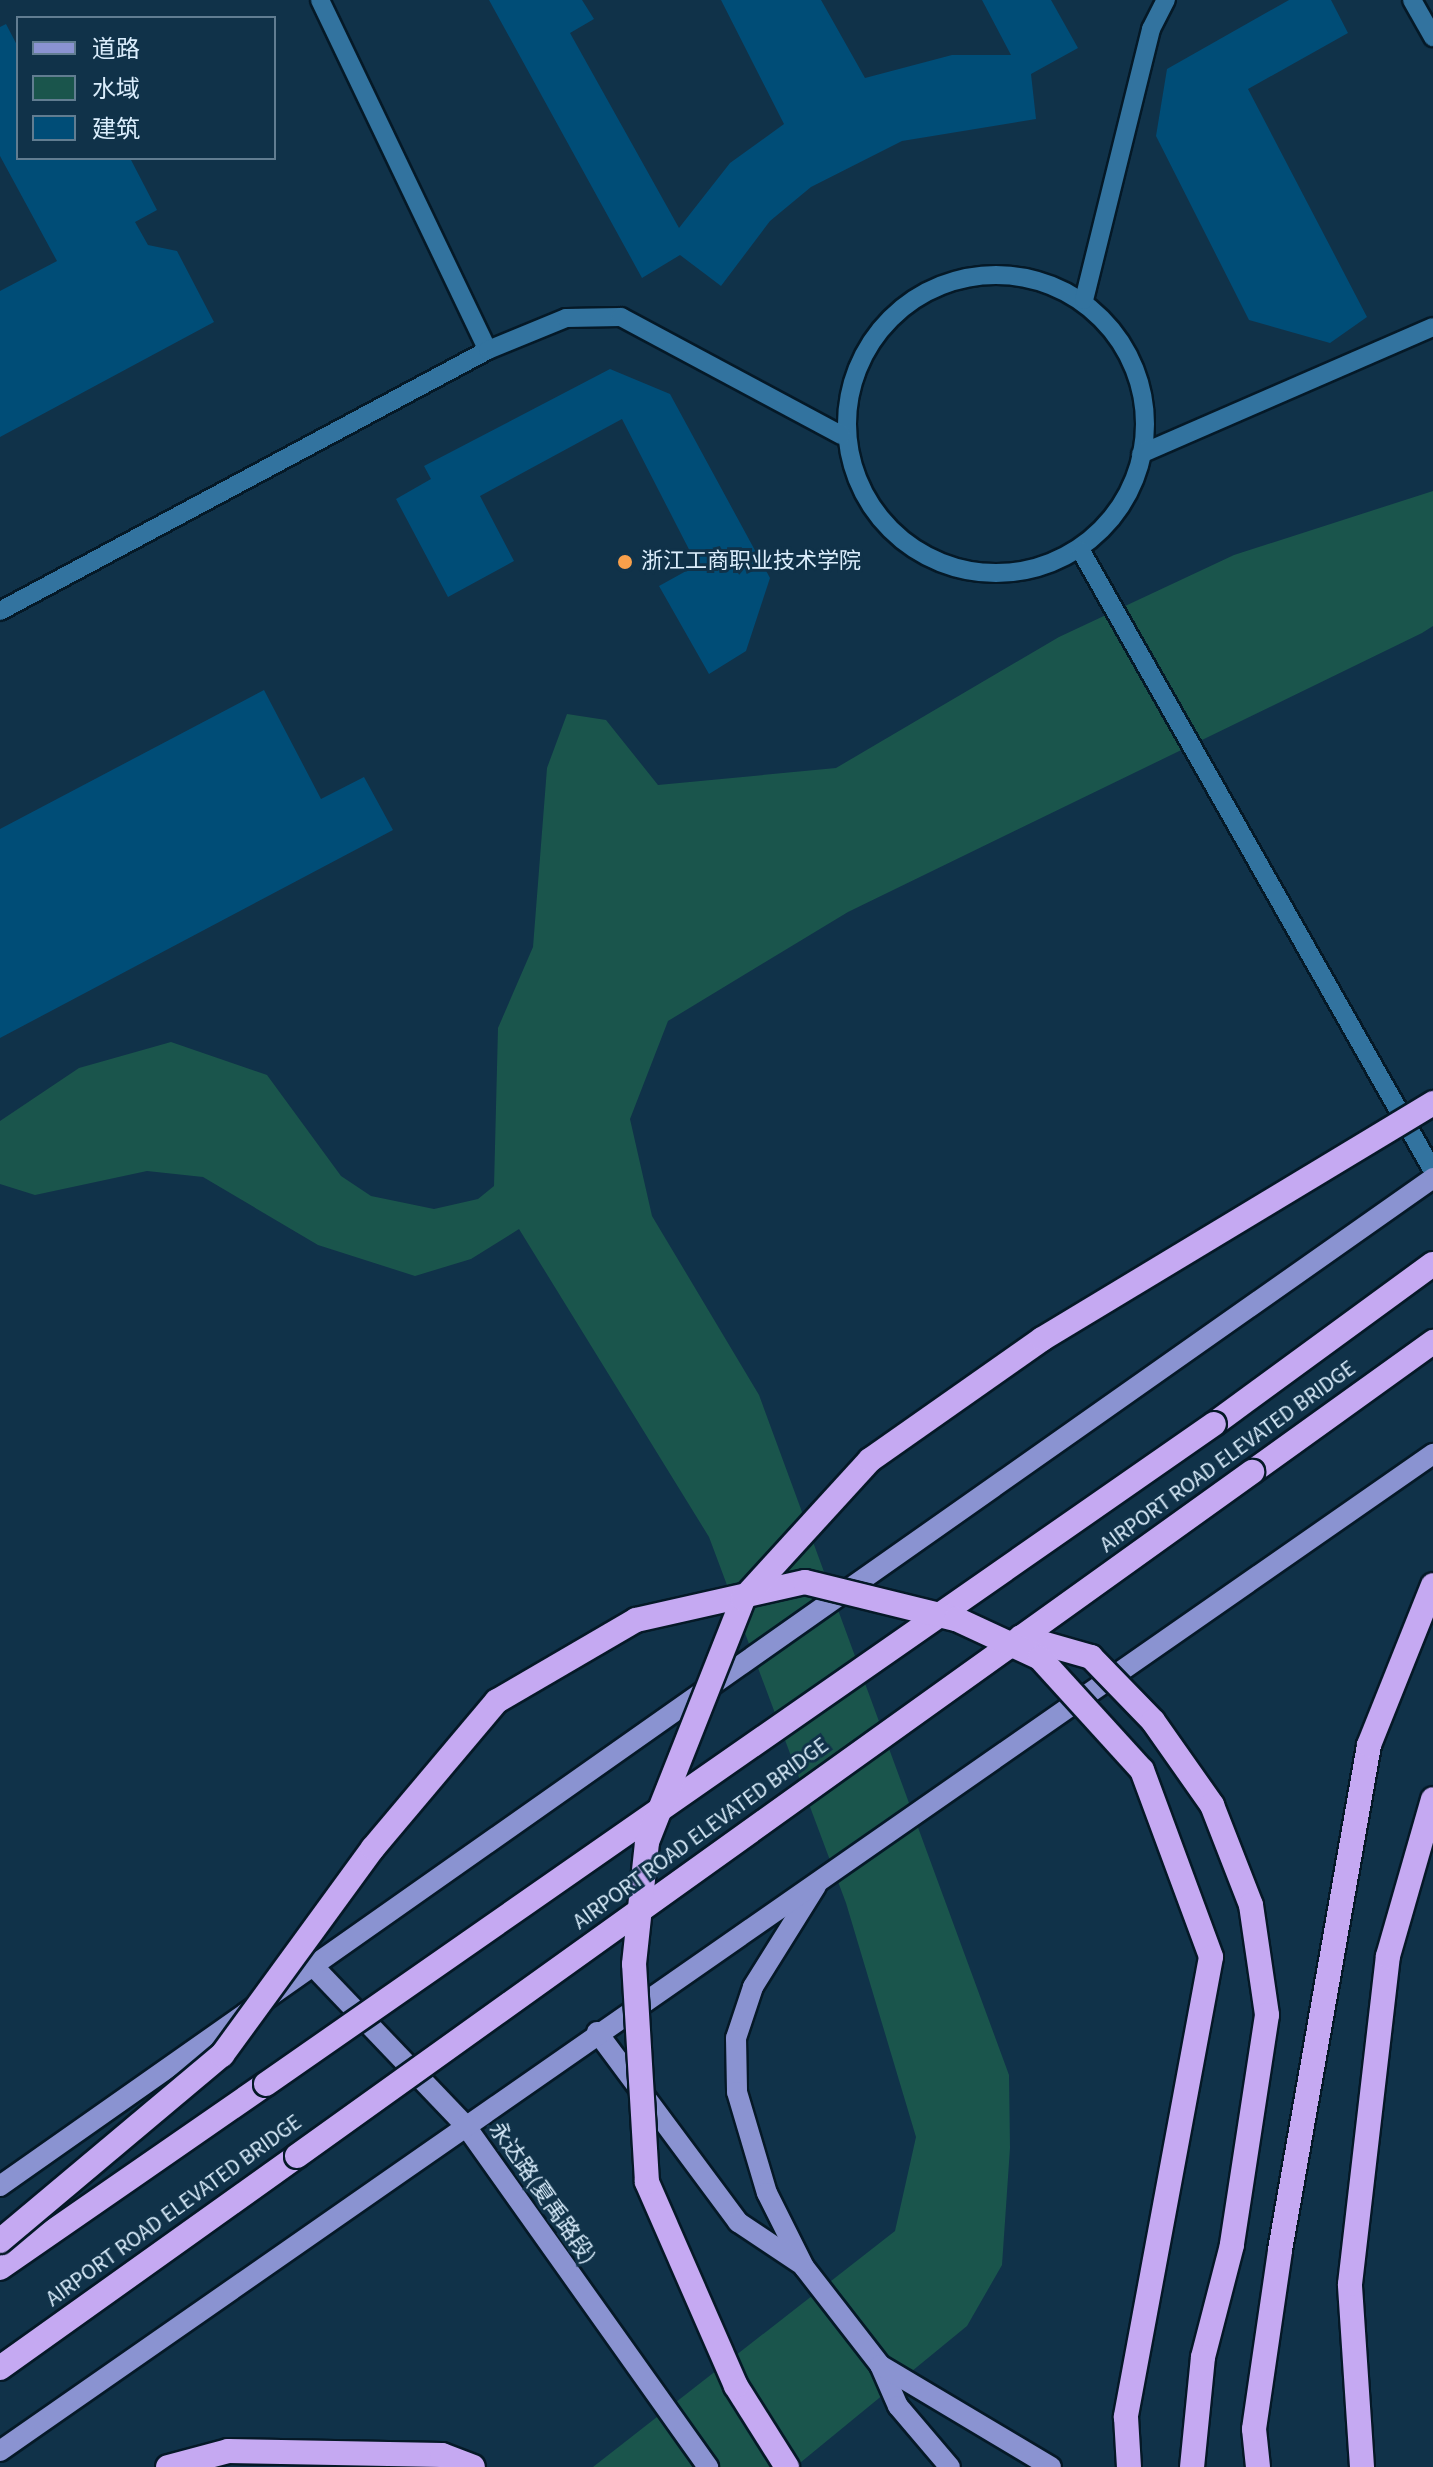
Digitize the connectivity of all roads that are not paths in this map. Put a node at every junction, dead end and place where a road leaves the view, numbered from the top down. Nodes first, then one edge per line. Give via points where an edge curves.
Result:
1 (320, 0) edge
2 (1166, 0) edge
3 (1412, 0) edge
4 (1433, 37) edge
5 (1084, 300) junction
6 (1433, 327) edge
7 (488, 350) junction
8 (841, 435) dead end
9 (1141, 454) junction
10 (1081, 551) junction
11 (0, 611) edge
12 (1433, 1103) edge
13 (1433, 1171) edge
14 (1433, 1178) edge
15 (1433, 1264) edge
16 (1433, 1342) edge
17 (1433, 1454) edge
18 (1433, 1585) edge
19 (956, 1619) junction
20 (1433, 1799) edge
21 (832, 1866) junction
22 (313, 1966) junction
23 (597, 2032) junction
24 (465, 2125) junction
25 (0, 2186) edge
26 (0, 2241) edge
27 (804, 2267) junction
28 (0, 2268) edge
29 (880, 2365) junction
30 (0, 2368) edge
31 (0, 2451) edge
32 (168, 2467) edge
33 (473, 2467) edge
34 (708, 2467) edge
35 (787, 2467) edge
36 (950, 2467) edge
37 (1051, 2467) edge
38 (1129, 2467) edge
39 (1192, 2467) edge
40 (1258, 2467) edge
41 (1362, 2467) edge

1 - 7 lane
2 - 5 lane via 1151,29
3 - 4 lane
5 - 9 lane via 1131,356 1148,427
5 - 10 lane via 1016,274 944,281 932,289 884,322 850,385 848,458 881,523 940,566 1013,576
6 - 9 lane
7 - 8 lane via 566,318 621,317
7 - 11 lane
9 - 10 lane via 1130,497
10 - 13 lane
12 - 35 highway, bridge via 1042,1339 870,1460 743,1599 647,1842 634,1964 647,2182 736,2386
14 - 22 main road
15 - 28 highway, AIRPORT ROAD ELEVATED BRIDGE, bridge
16 - 30 highway, AIRPORT ROAD ELEVATED BRIDGE, bridge
17 - 21 main road
18 - 40 highway via 1369,1745 1280,2250 1254,2429
19 - 26 highway, bridge via 805,1582 636,1620 497,1701 373,1848 222,2055
19 - 38 highway, bridge via 1040,1658 1142,1770 1211,1957 1128,2401
19 - 39 highway, bridge via 1091,1657 1153,1721 1212,1805 1251,1905 1267,2015 1232,2245 1203,2357
20 - 41 highway via 1388,1956 1350,2284
21 - 23 main road
21 - 27 main road via 787,1924 736,2038 744,2117 767,2193
22 - 24 main road, 永达路(夏禹路段)
22 - 25 main road
23 - 24 main road
23 - 27 main road via 738,2222
24 - 31 main road
24 - 34 main road, 永达路(夏禹路段)
27 - 29 main road
29 - 36 main road via 898,2406
29 - 37 main road
32 - 33 highway via 228,2451 442,2455

